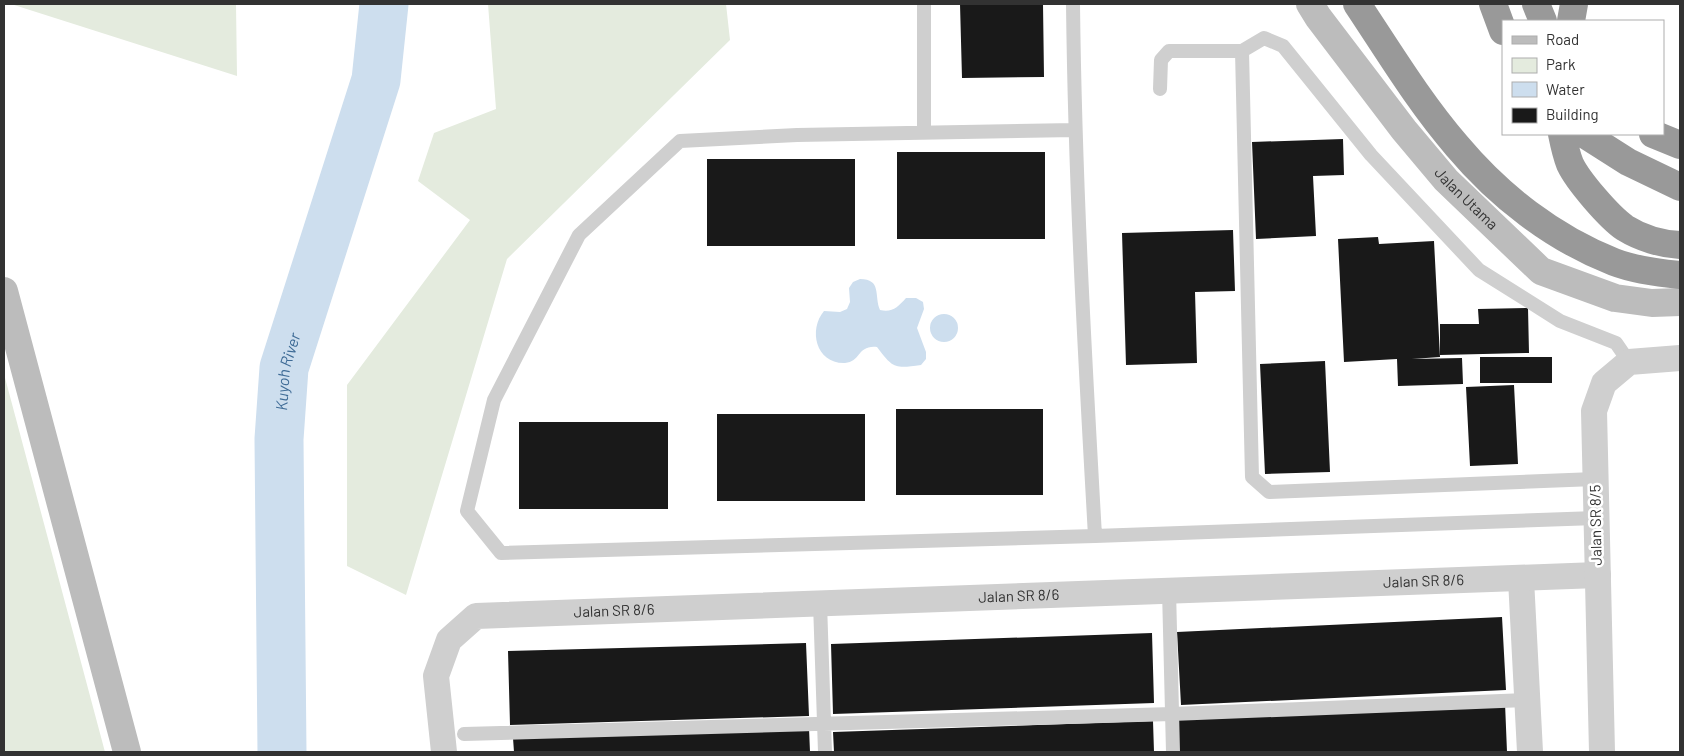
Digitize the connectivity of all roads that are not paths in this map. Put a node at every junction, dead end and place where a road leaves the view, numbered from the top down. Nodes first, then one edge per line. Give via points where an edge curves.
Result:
1 (924, 4) edge
2 (1073, 4) edge
3 (1310, 4) edge
4 (1357, 4) edge
5 (1493, 4) edge
6 (1536, 4) edge
7 (1574, 4) edge
8 (1543, 20) edge
9 (1571, 20) edge
10 (1502, 28) edge
11 (1242, 51) junction
12 (1160, 89) dead end
13 (1075, 130) junction
14 (924, 132) junction
15 (1562, 135) edge
16 (1586, 135) edge
17 (1655, 135) edge
18 (1680, 145) edge
19 (1680, 186) edge
20 (1680, 246) edge
21 (1680, 275) edge
22 (4, 292) edge
23 (1680, 302) edge
24 (1680, 358) edge
25 (1629, 362) junction
26 (1595, 479) junction
27 (1596, 518) junction
28 (1095, 536) junction
29 (1598, 575) junction
30 (1521, 579) junction
31 (1169, 590) junction
32 (820, 603) junction
33 (1527, 700) junction
34 (1172, 714) junction
35 (824, 724) junction
36 (464, 734) dead end
37 (127, 752) edge
38 (444, 752) edge
39 (825, 752) edge
40 (1173, 752) edge
41 (1530, 752) edge
42 (1602, 752) edge

1 - 14 lane
2 - 13 lane
3 - 23 street, Jalan Utama via 1404,130 1446,180 1541,271 1615,298 1652,303
4 - 21 highway via 1438,123 1472,163 1514,203 1575,243 1614,262 1651,272
5 - 10 highway
6 - 8 highway
7 - 9 highway
11 - 12 lane via 1169,51 1161,60
11 - 25 lane via 1264,38 1283,46 1370,155 1479,270 1560,321 1616,343
11 - 26 lane via 1252,477 1269,492
13 - 14 lane
13 - 28 lane
14 - 28 lane via 680,141 579,235 494,400 467,511 501,553
15 - 20 highway via 1571,165 1609,214 1626,228 1647,238
16 - 19 highway via 1628,162
17 - 18 highway
22 - 37 street
24 - 25 street
25 - 26 street, Jalan SR 8/5 via 1604,382 1594,411
26 - 27 street, Jalan SR 8/5
27 - 28 lane
27 - 29 street, Jalan SR 8/5
29 - 30 street, Jalan SR 8/6
29 - 42 street, Jalan SR 8/5
30 - 31 street, Jalan SR 8/6
30 - 33 street
31 - 32 street, Jalan SR 8/6
31 - 34 lane
32 - 35 lane
32 - 38 street, Jalan SR 8/6 via 476,616 449,640 436,676
33 - 34 lane
33 - 41 street
34 - 35 lane
34 - 40 lane
35 - 36 lane
35 - 39 lane

